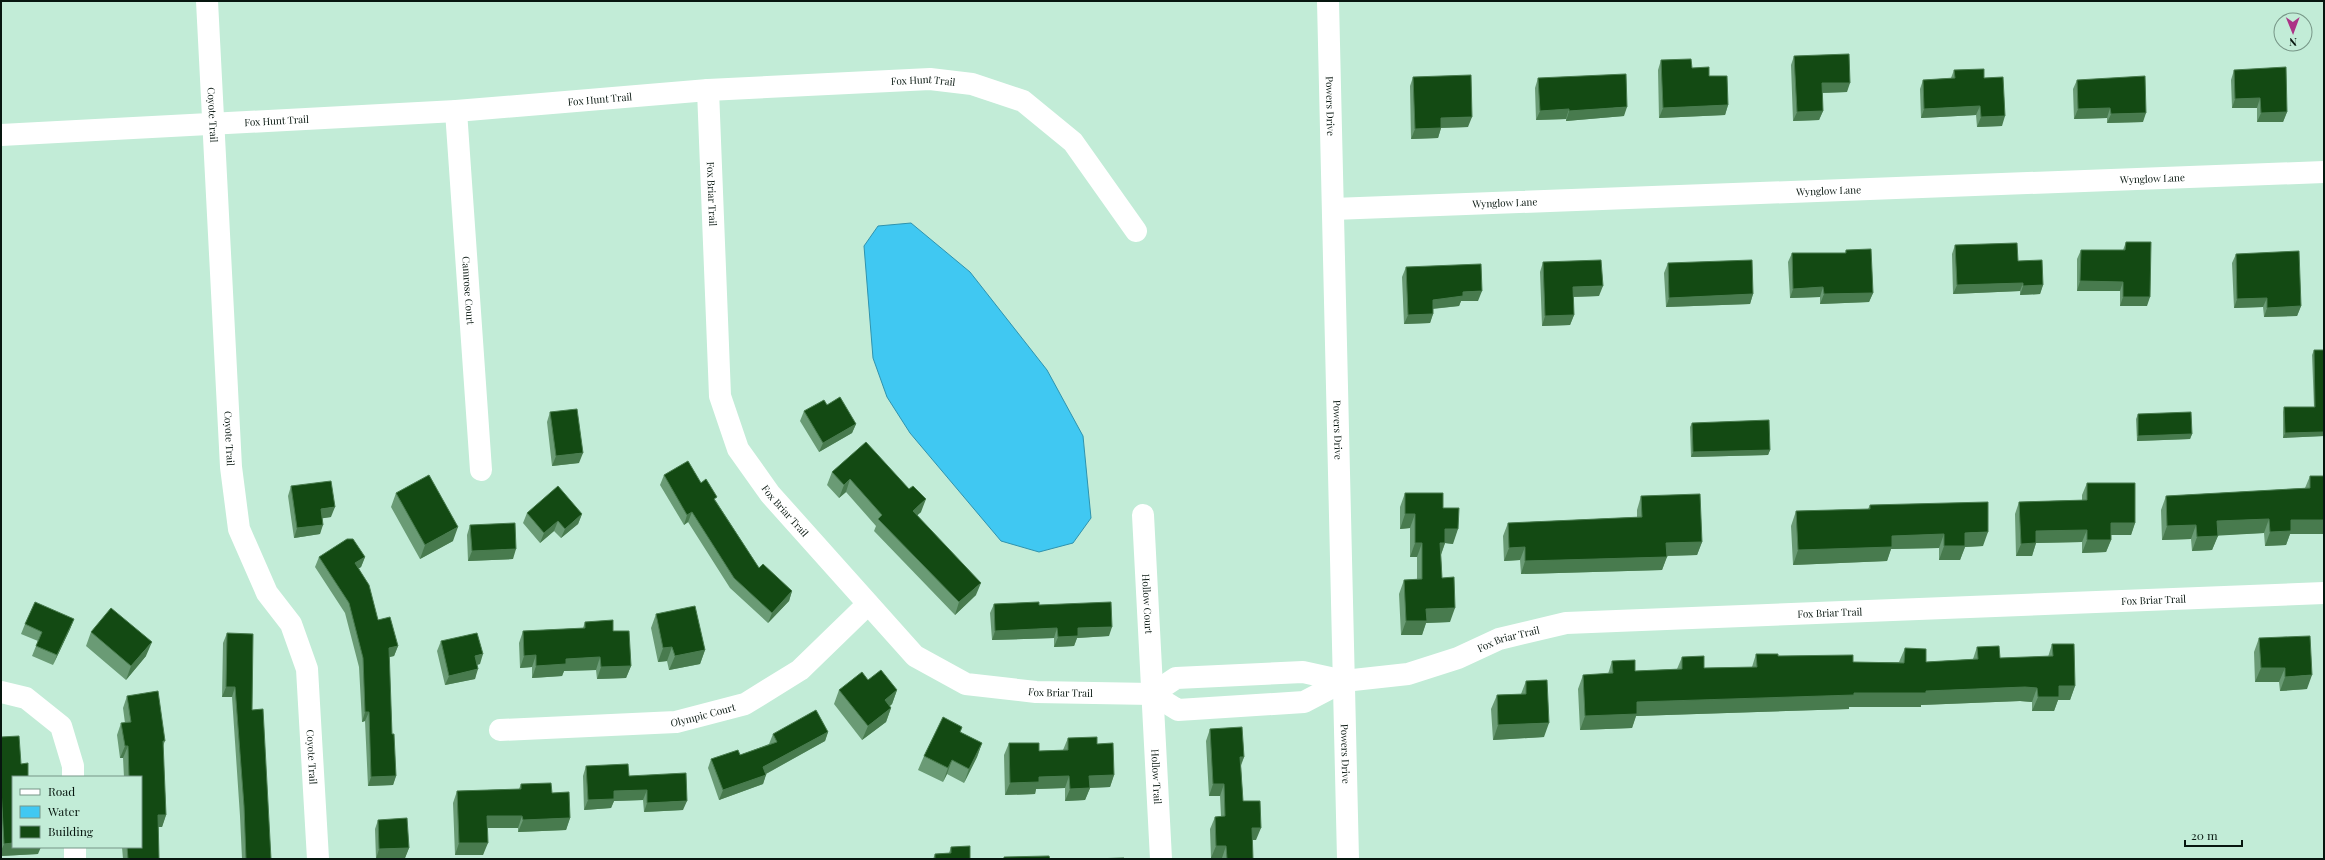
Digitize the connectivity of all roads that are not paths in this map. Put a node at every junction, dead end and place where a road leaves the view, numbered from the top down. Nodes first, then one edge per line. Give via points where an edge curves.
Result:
1 (207, 1) edge
2 (1328, 1) edge
3 (708, 90) junction
4 (456, 111) junction
5 (213, 124) junction
6 (1, 135) edge
7 (2324, 172) edge
8 (1333, 209) junction
9 (1136, 231) dead end
10 (481, 470) dead end
11 (1143, 515) dead end
12 (2324, 594) edge
13 (868, 604) junction
14 (1344, 681) junction
15 (1, 692) edge
16 (1152, 694) junction
17 (500, 730) dead end
18 (73, 776) edge
19 (75, 848) edge
20 (75, 859) edge
21 (318, 859) edge
22 (1161, 859) edge
23 (1348, 859) edge

1 - 5 street, Coyote Trail
2 - 8 street, Powers Drive
3 - 4 street, Fox Hunt Trail
3 - 9 street, Fox Hunt Trail via 930,79 972,84 1023,101 1073,142
3 - 13 street, Fox Briar Trail via 720,396 738,449 770,494
4 - 5 street, Fox Hunt Trail
4 - 10 street, Camrose Court
5 - 6 street, Fox Hunt Trail
5 - 21 street, Coyote Trail via 231,467 239,529 267,593 291,624 307,670
7 - 8 street, Wynglow Lane
8 - 14 street, Powers Drive
11 - 16 street, Hollow Court
12 - 14 street, Fox Briar Trail via 1566,623 1499,638 1458,658 1408,674
13 - 16 street, Fox Briar Trail via 915,656 966,684 1036,692
13 - 17 street, Olympic Court via 800,670 745,704 676,722
14 - 16 street, Fox Briar Trail via 1303,672 1176,678
14 - 16 street, Fox Briar Trail via 1304,702 1178,710
14 - 23 street, Powers Drive
15 - 18 street via 26,698 61,726 73,766
16 - 22 street, Hollow Trail
19 - 20 street

